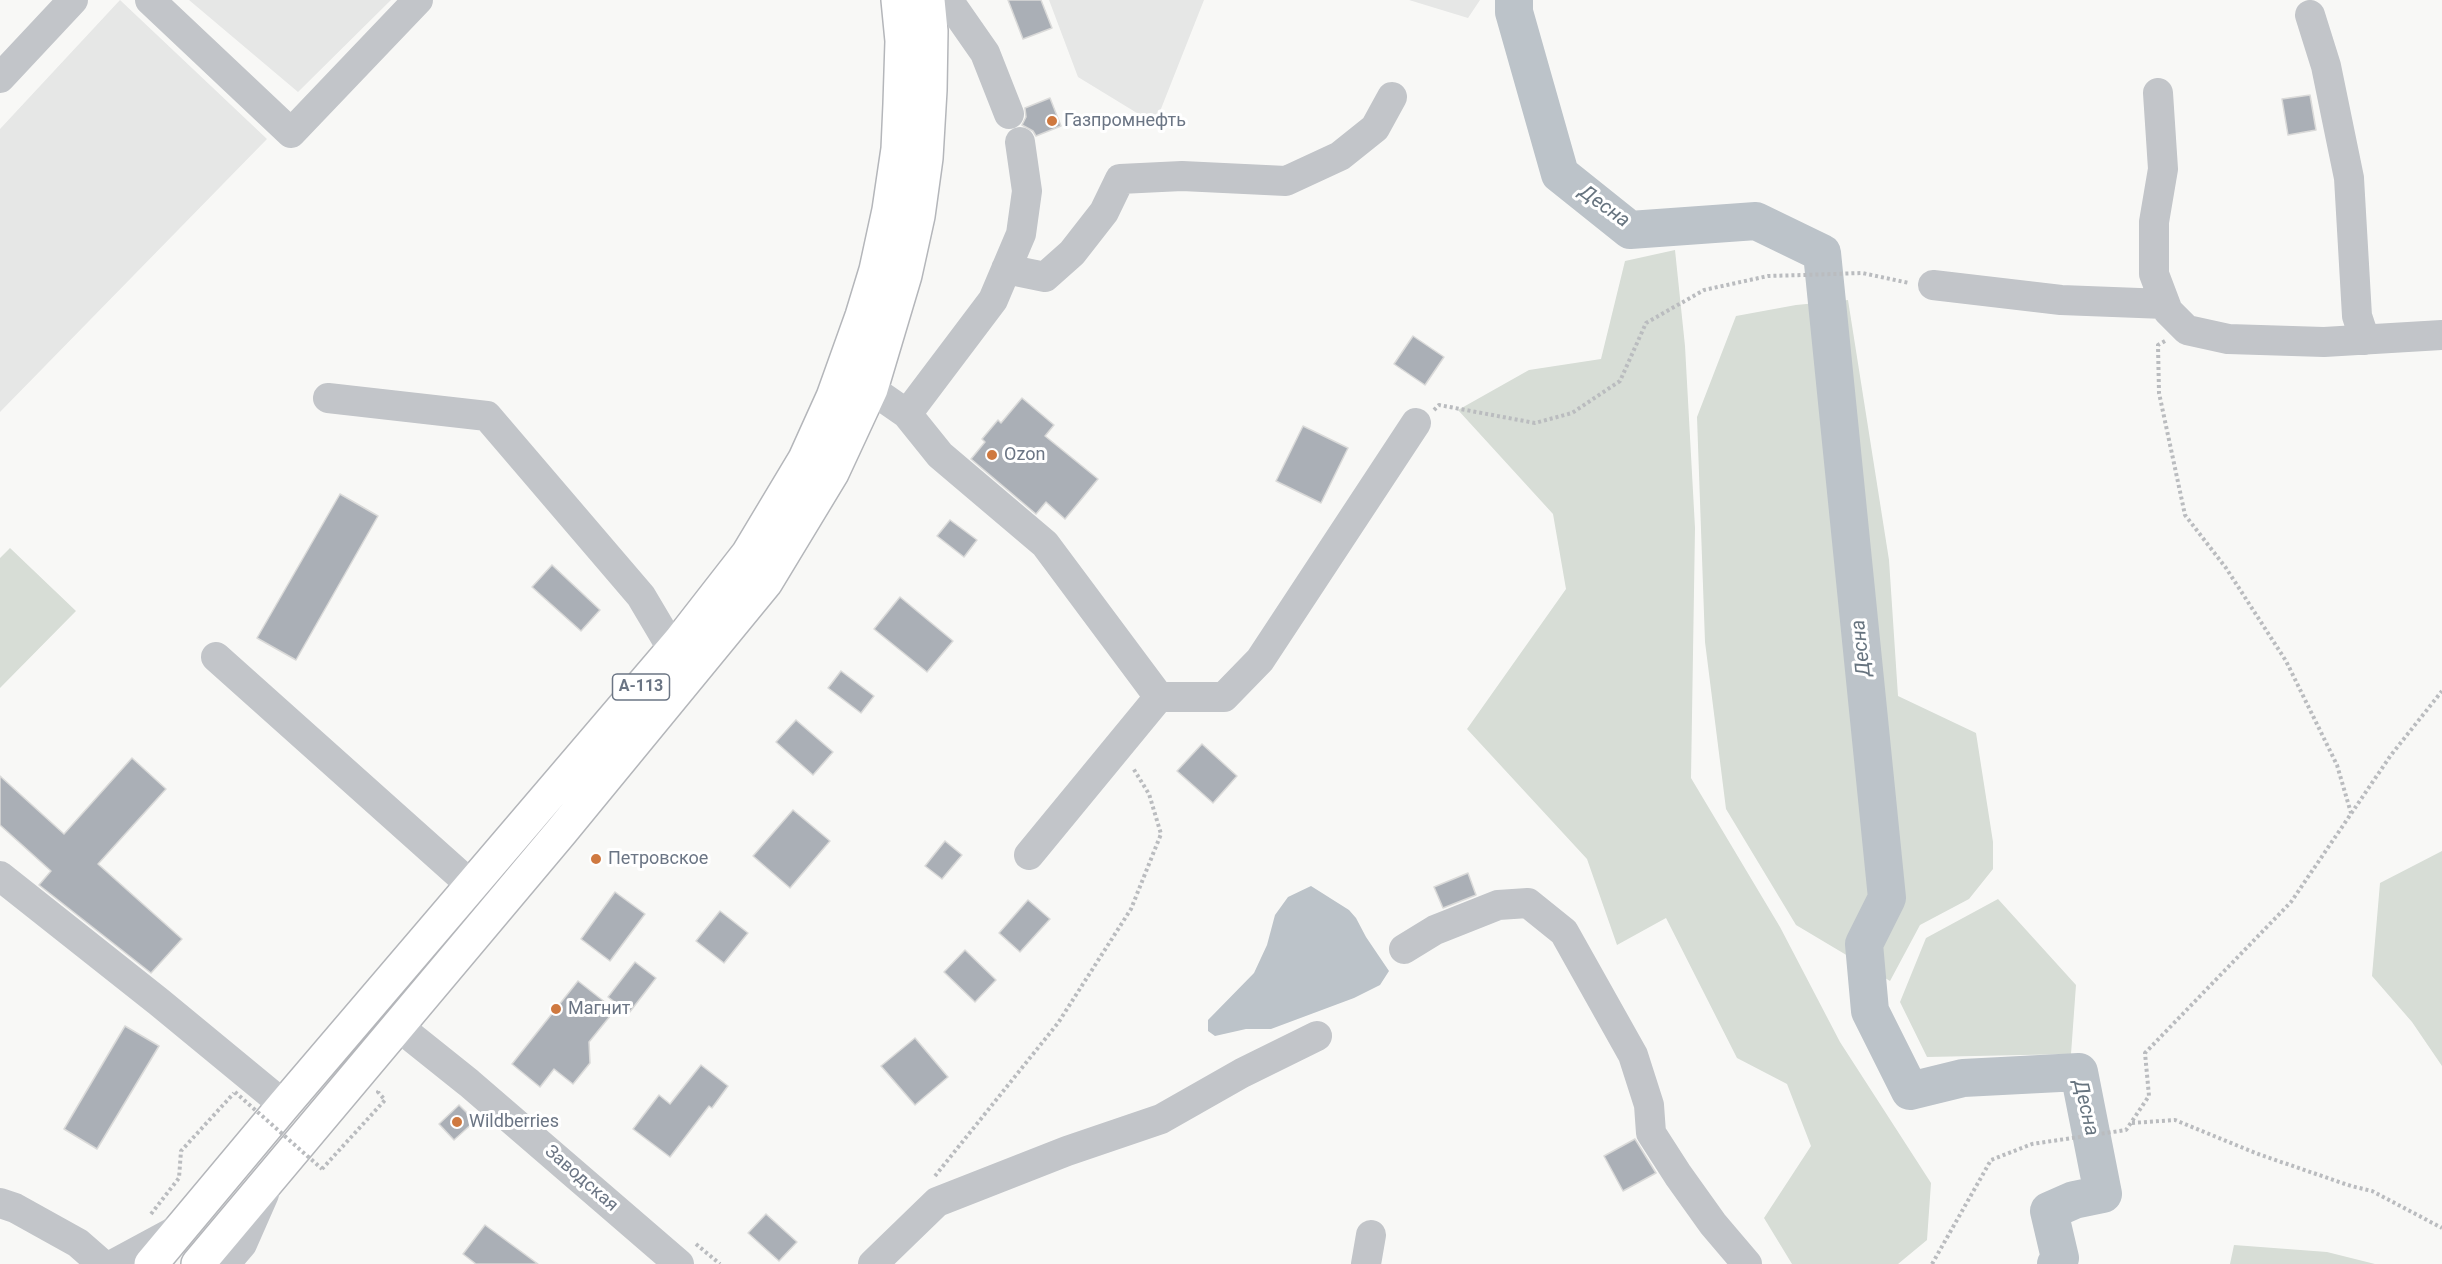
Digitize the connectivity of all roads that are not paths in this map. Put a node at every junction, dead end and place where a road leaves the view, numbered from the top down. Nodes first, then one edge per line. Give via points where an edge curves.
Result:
1 (73, 0) edge
2 (150, 0) edge
3 (418, 0) edge
4 (898, 0) edge
5 (928, 0) edge
6 (948, 0) edge
7 (2310, 15) dead end
8 (0, 78) edge
9 (2158, 93) dead end
10 (1392, 97) dead end
11 (1009, 114) dead end
12 (1020, 142) dead end
13 (1006, 269) junction
14 (1933, 285) road end
15 (2165, 304) junction
16 (2442, 334) edge
17 (2365, 340) junction
18 (871, 389) junction
19 (328, 398) dead end
20 (907, 414) junction
21 (1416, 423) road end
22 (673, 650) junction
23 (216, 657) dead end
24 (1159, 697) junction
25 (1029, 855) dead end
26 (0, 876) edge
27 (471, 885) junction
28 (1404, 949) dead end
29 (399, 1027) junction
30 (1317, 1036) dead end
31 (284, 1105) junction
32 (270, 1179) junction
33 (0, 1203) edge
34 (182, 1227) junction
35 (1371, 1235) dead end
36 (102, 1264) edge
37 (114, 1264) edge
38 (151, 1264) edge
39 (198, 1264) edge
40 (225, 1264) edge
41 (679, 1264) edge
42 (873, 1264) edge
43 (1366, 1264) edge
44 (1747, 1264) edge

1 - 8 street
2 - 3 street via 291,133
4 - 22 highway, А-113 via 902,41 898,149 887,220 862,316 833,398 805,459 748,555
5 - 18 highway, А-113 via 930,90 918,216
6 - 11 street via 985,53
7 - 17 street via 2326,66 2349,178 2357,316
9 - 15 street via 2163,168 2154,222 2154,274
10 - 13 street via 1375,128 1340,156 1286,181 1182,176 1120,179 1104,212 1072,253 1045,277
12 - 13 street via 1027,191 1021,234
13 - 20 street via 993,300
14 - 15 street via 2061,300
15 - 17 street via 2187,330 2228,339
16 - 17 street
18 - 20 street
18 - 29 highway, А-113 via 832,473 766,582
19 - 22 street via 487,416 641,596
20 - 24 street via 940,455 1045,544
21 - 24 street via 1260,660 1224,697
22 - 27 highway, А-113
23 - 27 street
24 - 25 street
26 - 31 street
27 - 31 highway, А-113
28 - 44 street via 1434,930 1498,905 1528,903 1564,932 1633,1055 1649,1105 1651,1133 1677,1175
29 - 32 highway, А-113
29 - 41 street, Заводская
30 - 42 street via 1161,1119 1066,1151 938,1202
31 - 34 highway, А-113
32 - 39 highway, А-113
32 - 40 street via 242,1244
33 - 36 street via 78,1243
34 - 37 street
34 - 38 highway, А-113
35 - 43 street

